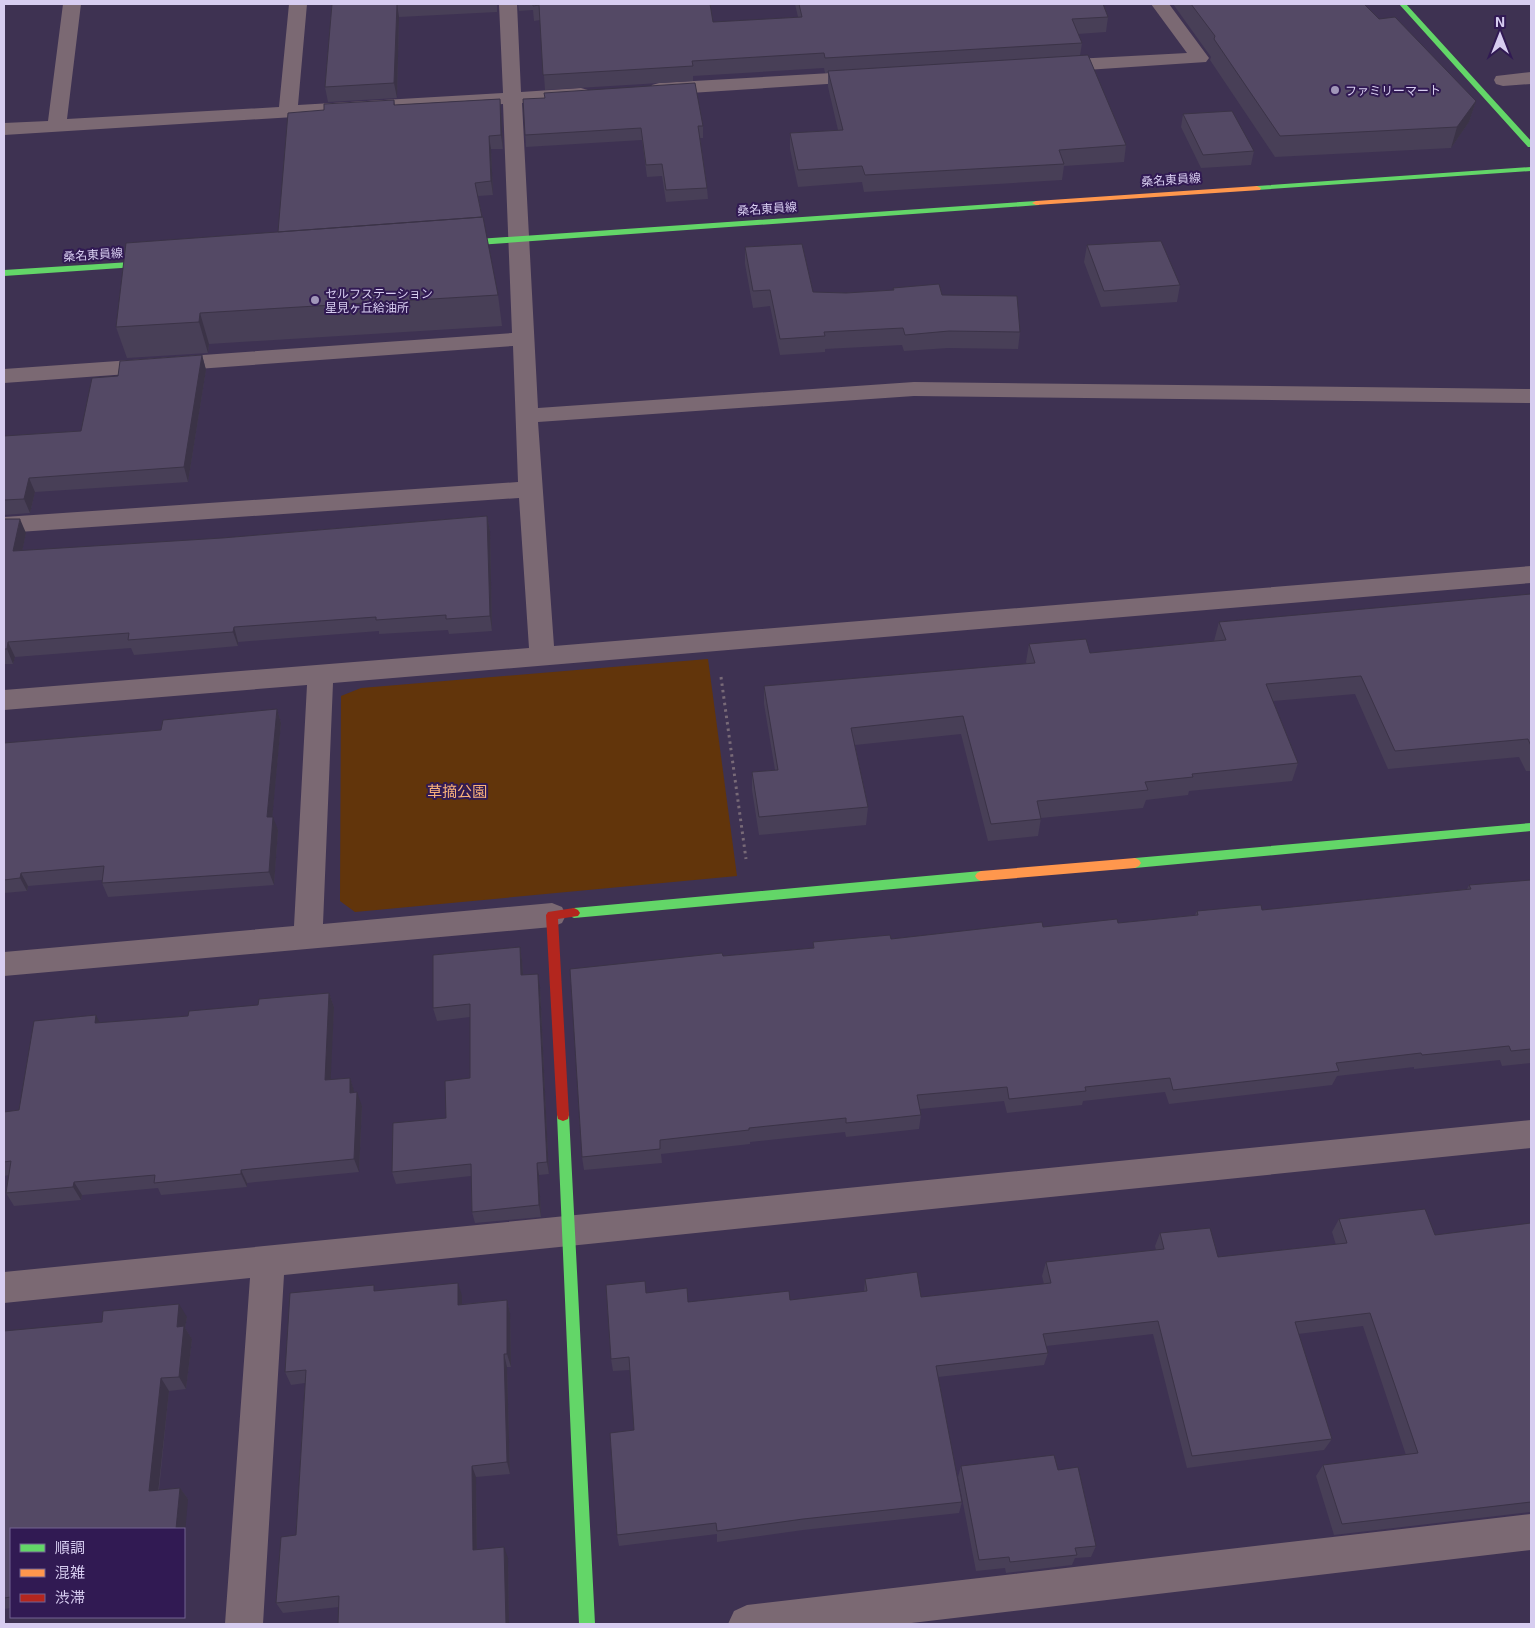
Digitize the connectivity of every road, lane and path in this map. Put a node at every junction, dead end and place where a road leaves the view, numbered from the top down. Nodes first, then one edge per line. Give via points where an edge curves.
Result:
1 (72, 4) edge
2 (298, 4) edge
3 (508, 4) edge
4 (1160, 4) edge
5 (1402, 4) edge
6 (1040, 67) edge
7 (881, 76) edge
8 (1531, 78) edge
9 (1503, 80) dead end
10 (642, 90) edge
11 (602, 93) edge
12 (513, 98) junction
13 (288, 112) junction
14 (57, 126) junction
15 (4, 129) edge
16 (1531, 145) edge
17 (1531, 169) edge
18 (520, 240) junction
19 (440, 245) edge
20 (172, 262) edge
21 (4, 273) edge
22 (523, 339) junction
23 (4, 376) edge
24 (1531, 396) edge
25 (526, 416) junction
26 (530, 489) junction
27 (4, 525) edge
28 (1531, 575) edge
29 (717, 642) junction
30 (542, 656) junction
31 (320, 675) junction
32 (4, 700) edge
33 (1531, 827) edge
34 (751, 897) junction
35 (552, 916) junction
36 (308, 937) junction
37 (4, 964) edge
38 (1531, 1134) edge
39 (570, 1231) junction
40 (268, 1260) junction
41 (4, 1288) edge
42 (1531, 1532) edge
43 (244, 1624) edge
44 (587, 1624) edge
45 (747, 1624) edge

1 - 14 street
2 - 13 street
3 - 12 street
4 - 6 street via 1200,58
5 - 16 street
7 - 10 street
8 - 9 street
11 - 12 street
12 - 13 street
12 - 18 street
13 - 14 street
14 - 15 street
17 - 18 street, 桑名東員線
18 - 19 street, 桑名東員線
18 - 22 street
20 - 21 street, 桑名東員線
22 - 23 street
22 - 25 street
24 - 25 street via 914,389
25 - 26 street
26 - 27 street
26 - 30 street
28 - 29 street
29 - 30 street
29 - 34 path
30 - 31 street
31 - 32 street
31 - 36 street
33 - 34 street
34 - 35 street
35 - 36 street
35 - 39 street
36 - 37 street
38 - 39 street
39 - 40 street
39 - 44 street
40 - 41 street
40 - 43 street
42 - 45 street

